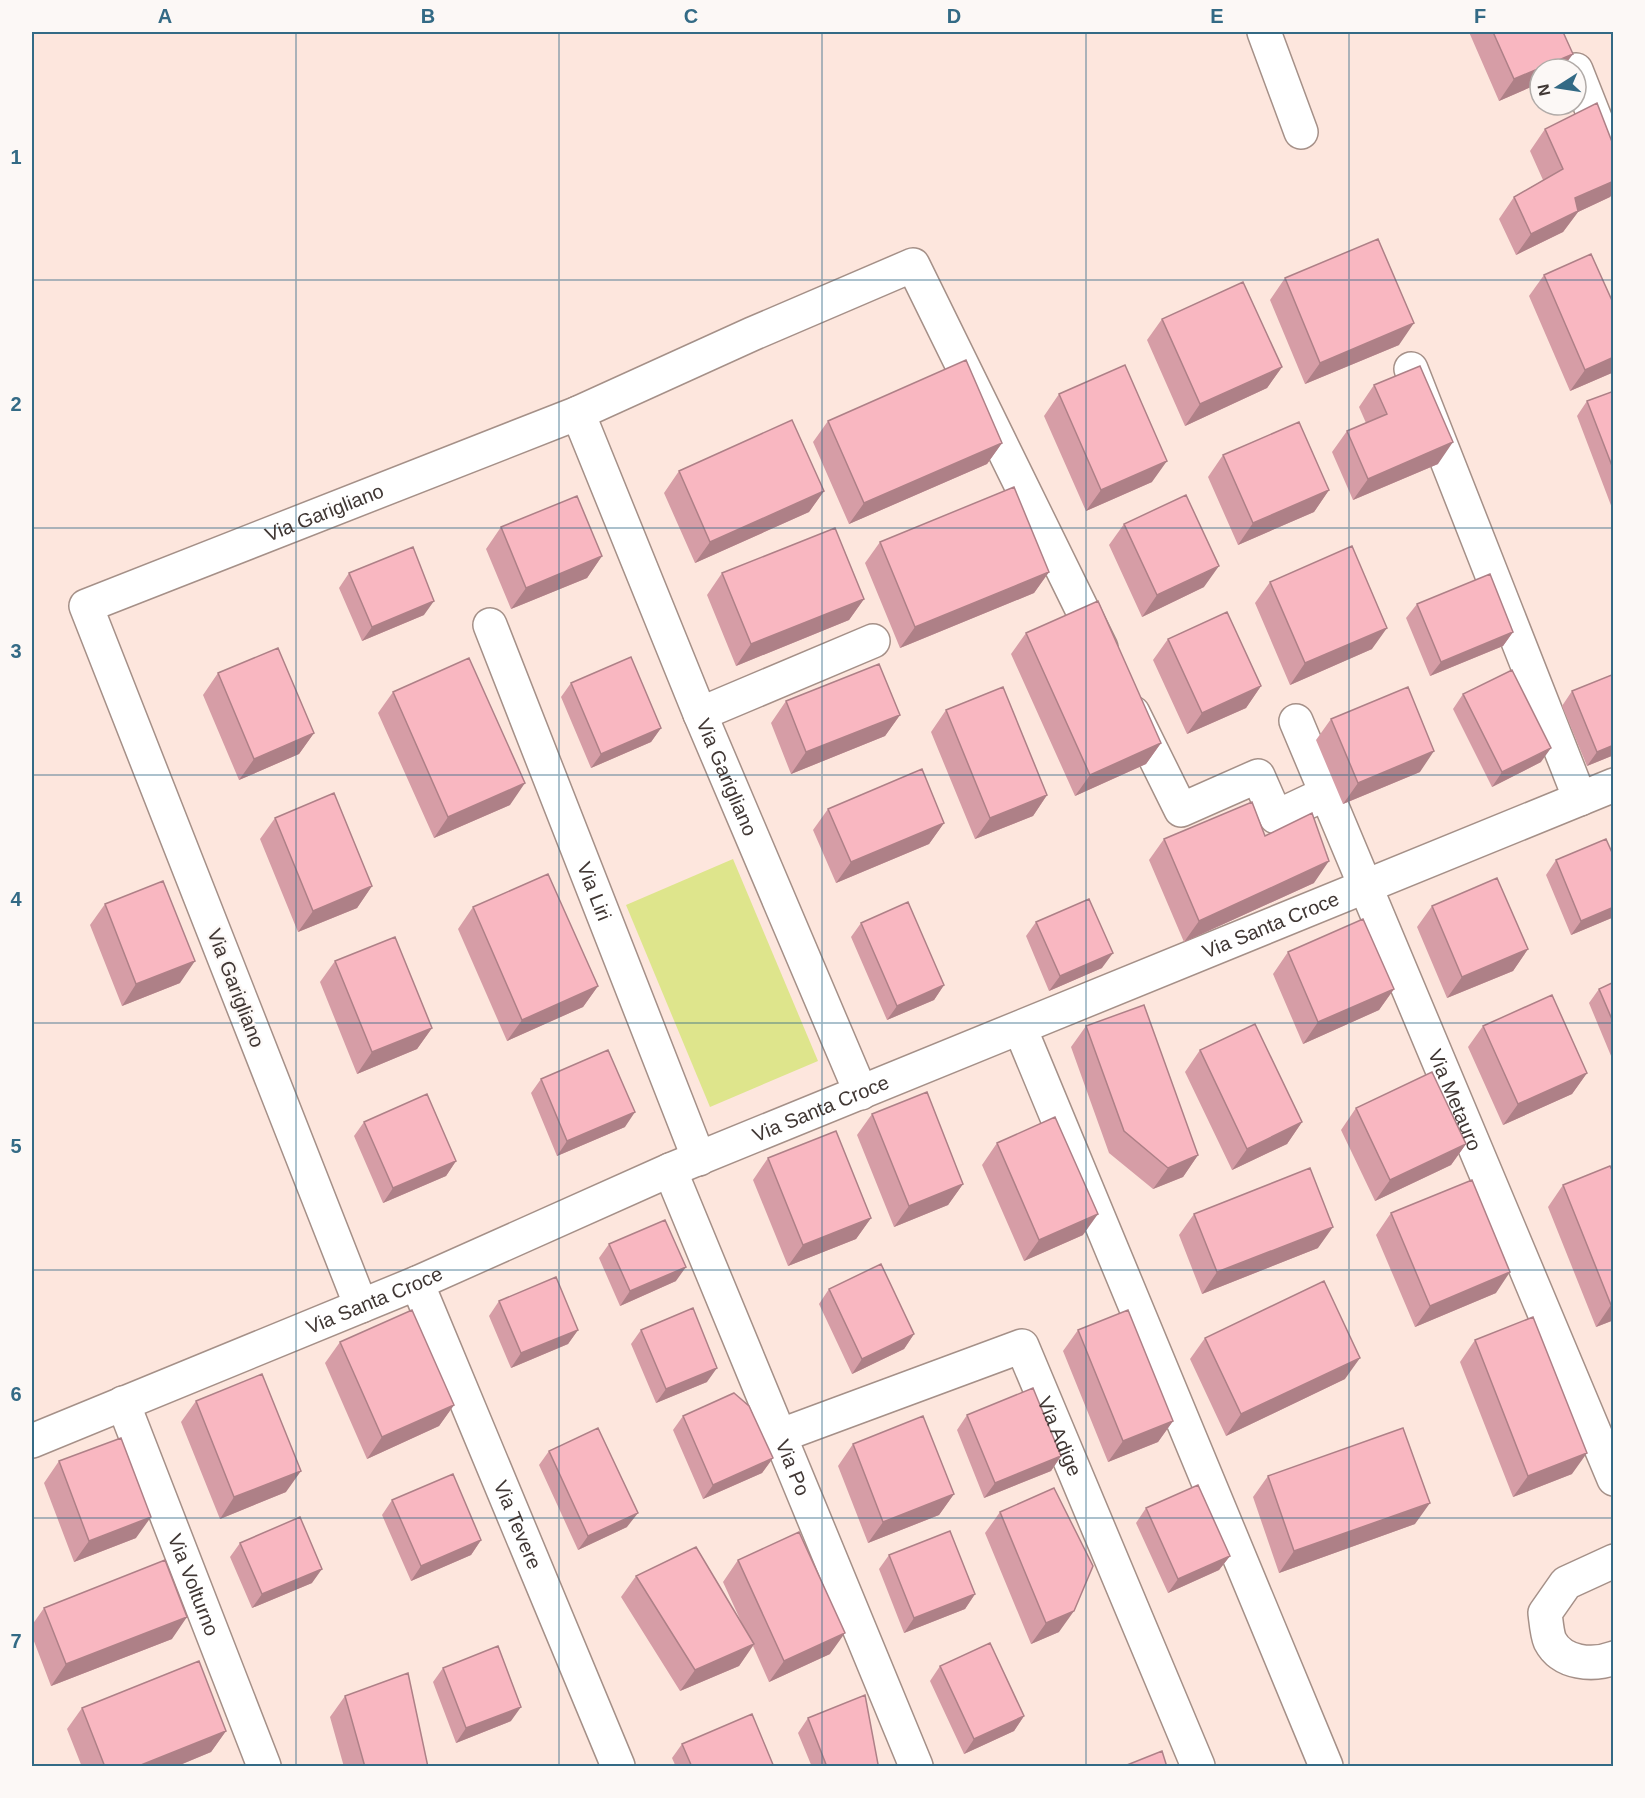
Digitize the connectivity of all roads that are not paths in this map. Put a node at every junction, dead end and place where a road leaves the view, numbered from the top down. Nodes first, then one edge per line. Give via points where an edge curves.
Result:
1 (1264, 32) edge
2 (1588, 100) edge
3 (1301, 132) dead end
4 (1614, 166) edge
5 (1411, 369) edge
6 (578, 413) junction
7 (490, 625) dead end
8 (873, 640) dead end
9 (700, 714) junction
10 (1296, 721) dead end
11 (1327, 793) junction
12 (1604, 793) edge
13 (1365, 886) junction
14 (1020, 1028) junction
15 (861, 1093) junction
16 (684, 1165) junction
17 (417, 1283) junction
18 (361, 1306) junction
19 (123, 1403) junction
20 (780, 1436) junction
21 (32, 1441) edge
22 (1614, 1479) edge
23 (1614, 1561) edge
24 (1614, 1658) edge
25 (264, 1767) edge
26 (618, 1767) edge
27 (916, 1767) edge
28 (1198, 1767) edge
29 (1326, 1767) edge

1 - 3 street
2 - 4 street
5 - 12 street
6 - 9 street, Via Garigliano
6 - 11 street via 913,265 1181,810 1258,776 1276,817
6 - 18 street, Via Garigliano via 86,606
7 - 16 street, Via Liri
8 - 9 street
9 - 15 street, Via Garigliano
10 - 11 street, Via Metauro
11 - 13 street, Via Metauro
12 - 13 street, Via Santa Croce
13 - 14 street, Via Santa Croce
13 - 22 street, Via Metauro
14 - 15 street, Via Santa Croce
14 - 29 street
15 - 16 street, Via Santa Croce
16 - 17 street, Via Santa Croce
16 - 20 street, Via Po
17 - 18 street, Via Santa Croce
17 - 26 street, Via Tevere
18 - 19 street, Via Santa Croce
19 - 21 street, Via Santa Croce
19 - 25 street, Via Volturno
20 - 27 street, Via Po
20 - 28 street, Via Adige via 1022,1346
23 - 24 street via 1566,1583 1545,1613 1550,1642 1569,1659 1598,1664

